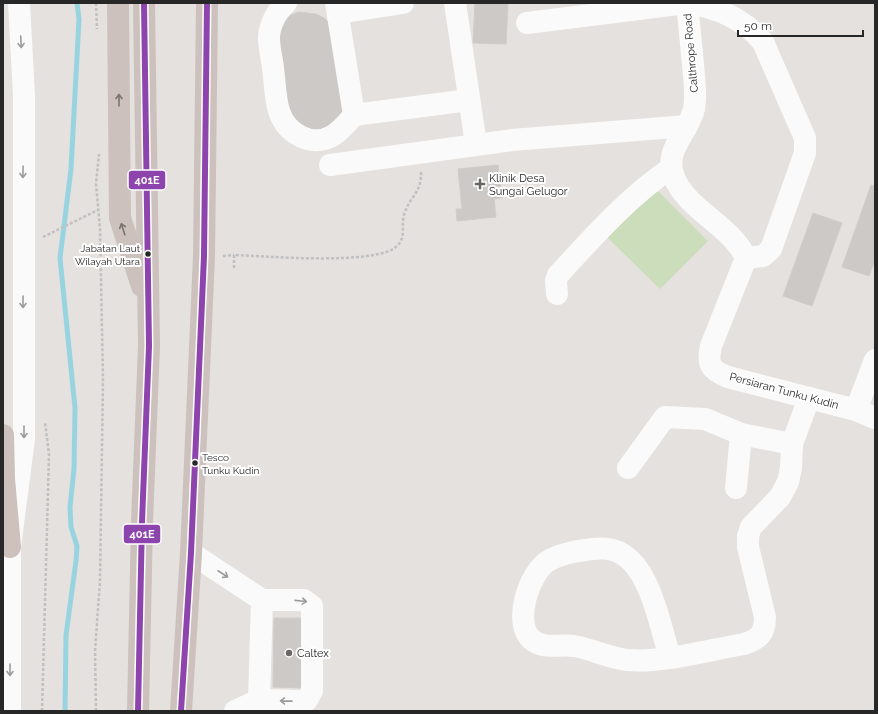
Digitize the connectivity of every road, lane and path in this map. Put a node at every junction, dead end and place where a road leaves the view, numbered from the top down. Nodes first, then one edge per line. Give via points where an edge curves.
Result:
1 (19, 3) edge
2 (96, 3) edge
3 (118, 3) edge
4 (144, 3) edge
5 (207, 3) edge
6 (286, 3) edge
7 (403, 3) edge
8 (455, 3) edge
9 (687, 3) edge
10 (337, 8) edge
11 (527, 23) dead end
12 (98, 33) dead end
13 (469, 100) junction
14 (354, 115) junction
15 (687, 126) junction
16 (476, 144) junction
17 (100, 146) dead end
18 (420, 152) junction
19 (330, 165) dead end
20 (671, 168) junction
21 (98, 210) junction
22 (52, 233) dead end
23 (43, 237) dead end
24 (42, 244) dead end
25 (100, 250) junction
26 (107, 254) dead end
27 (234, 255) junction
28 (746, 258) junction
29 (222, 261) dead end
30 (234, 268) dead end
31 (557, 294) dead end
32 (148, 306) junction
33 (875, 360) edge
34 (810, 398) junction
35 (866, 414) edge
36 (44, 419) dead end
37 (741, 434) junction
38 (3, 435) edge
39 (792, 444) junction
40 (628, 468) dead end
41 (736, 488) dead end
42 (10, 547) junction
43 (191, 553) junction
44 (262, 600) junction
45 (670, 657) junction
46 (259, 700) junction
47 (10, 711) edge
48 (42, 711) edge
49 (96, 711) edge
50 (138, 711) edge
51 (181, 711) edge
52 (235, 711) edge

1 -> 42 street via 24,96 24,439
2 - 12 path
32 -> 3 highway via 120,218
4 - 32 highway
5 - 43 highway via 204,256
6 - 14 street via 273,21 269,38 279,111 284,123 301,137 319,140 331,137 341,130
7 - 10 street
8 - 13 street
9 - 11 street
9 - 15 street, Calthrope Road via 696,94 694,109
9 - 28 street via 723,12 753,30 763,42 805,138 805,153 771,249 763,256
10 - 14 street
13 - 14 street
13 - 16 street
15 - 16 street
15 - 20 street via 672,152
16 - 18 street
17 - 21 path via 96,184
18 - 19 street
18 - 27 path via 419,187 404,213 402,240 396,247 377,256 352,258
20 - 28 street via 683,192 739,246
20 - 31 street via 646,185 586,243 558,275
21 - 22 path
21 - 25 path
23 - 24 path
25 - 26 path via 106,251
25 - 49 path via 103,422 100,581 95,652
27 - 29 path via 223,255
27 - 30 path
28 - 34 street, Persiaran Tunku Kudin via 708,359 713,369 728,377
32 - 50 highway
33 - 35 street
34 - 35 street, Persiaran Tunku Kudin
34 - 39 street
36 - 48 path via 49,455
37 - 39 street
37 - 40 street via 705,419 665,416
37 - 41 street
38 - 42 highway
39 - 45 street via 788,482 780,497 751,527 748,536 748,547 765,618 762,635 755,641 744,644
42 -> 47 street
43 -> 44 street
43 - 51 highway
44 - 46 street
44 -> 46 street via 304,600 312,606 312,691 307,700 302,701
45 - 45 street via 626,660 574,646 538,644 528,634 523,622 523,608 531,582 538,570 547,561 562,555 596,547 611,548 621,553 631,561 648,587
46 - 52 street

